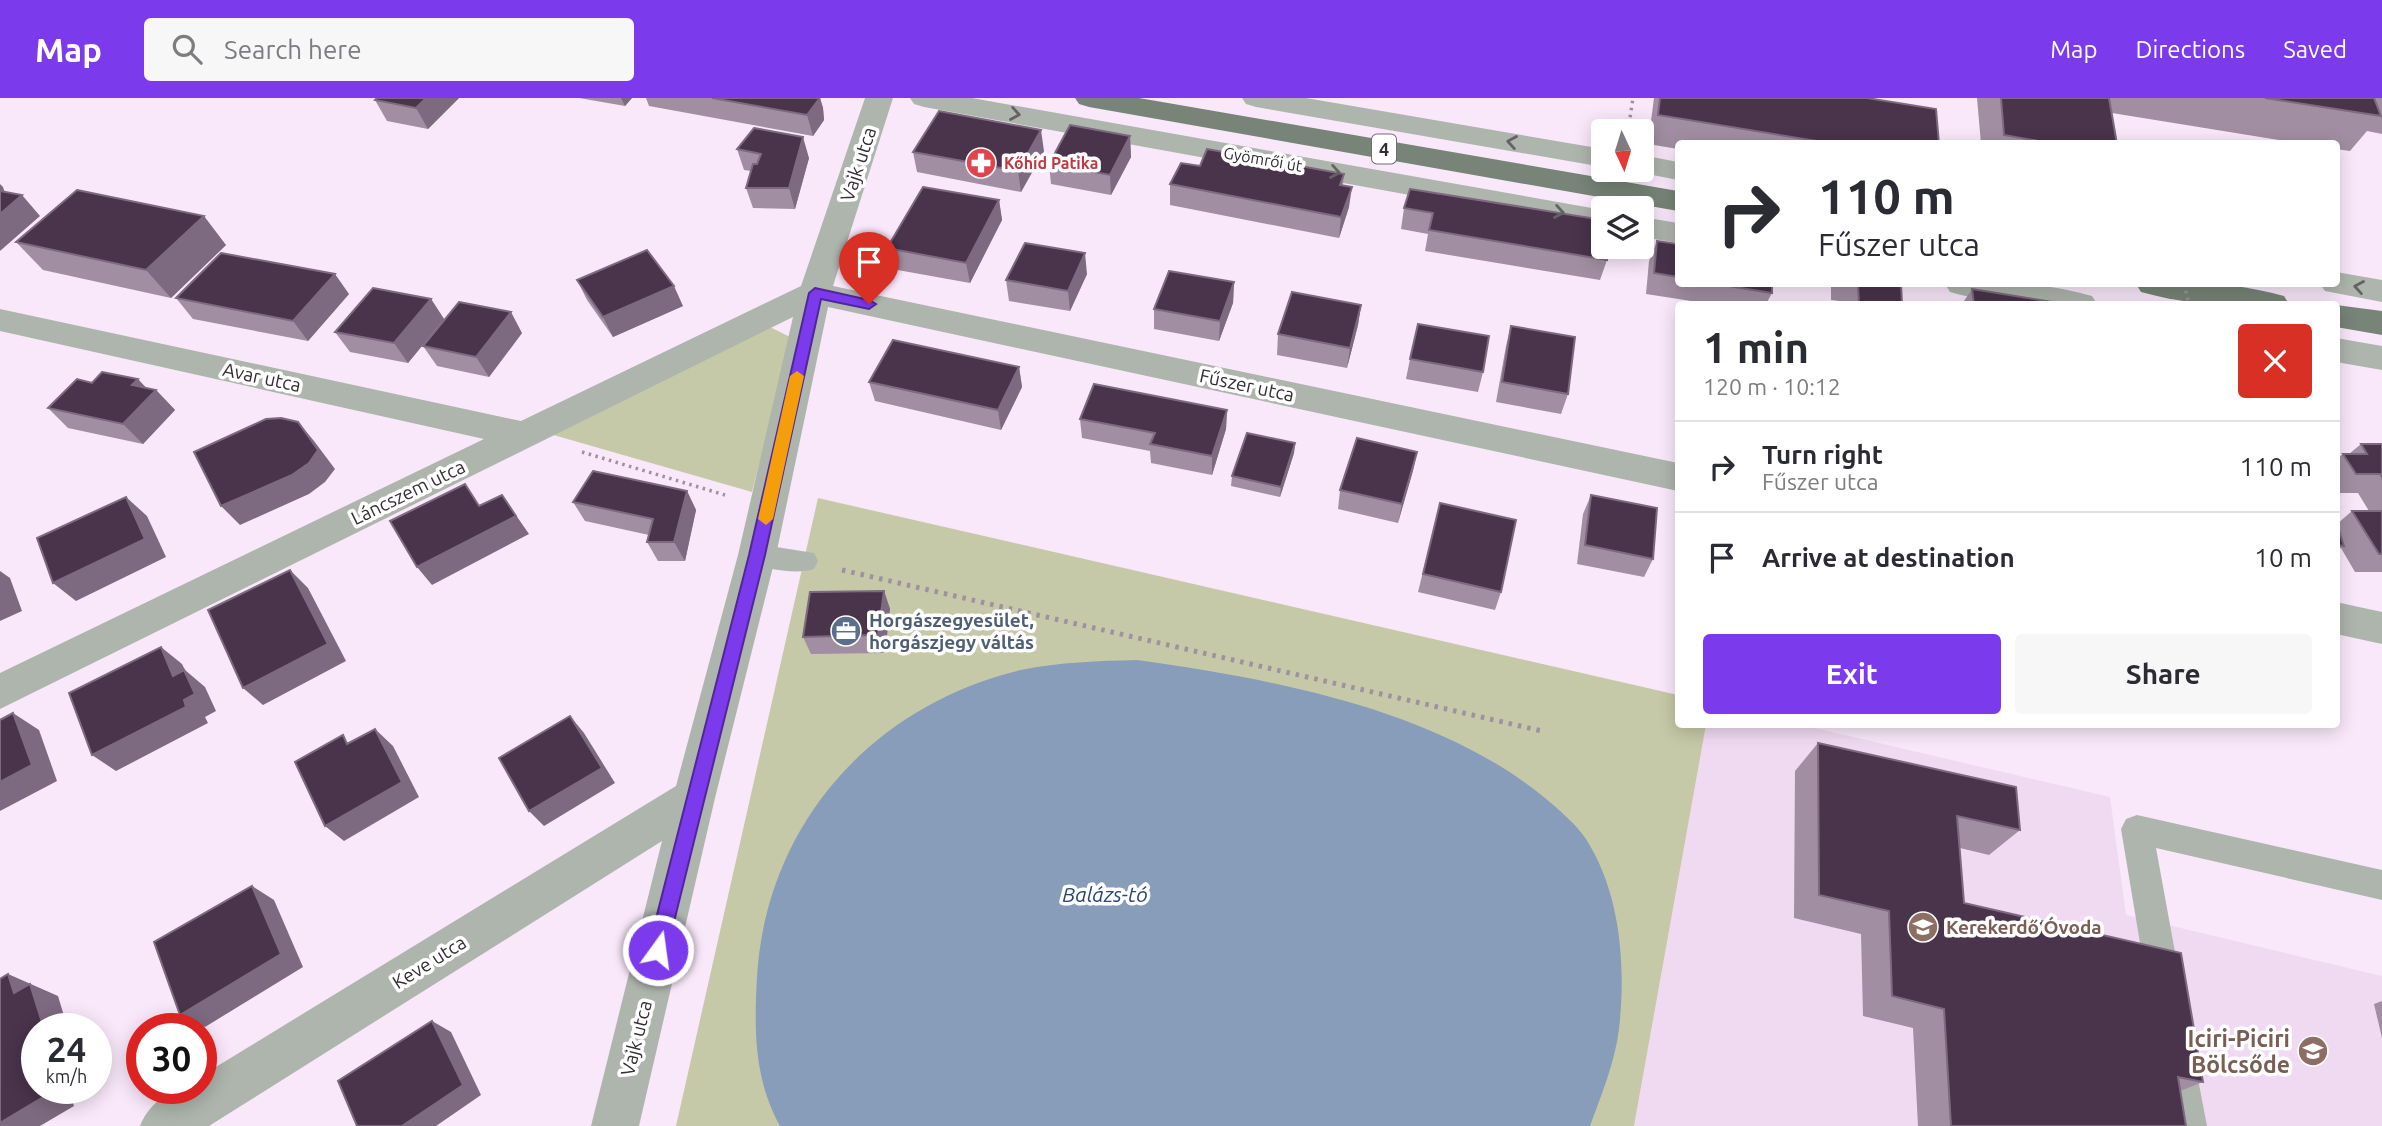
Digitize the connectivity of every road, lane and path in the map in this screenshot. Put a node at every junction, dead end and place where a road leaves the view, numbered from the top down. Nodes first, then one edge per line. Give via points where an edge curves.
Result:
1 (880, 98) edge
2 (924, 98) edge
3 (1089, 98) edge
4 (1256, 98) edge
5 (1633, 98) edge
6 (1630, 119) edge
7 (1591, 156) edge
8 (1654, 166) edge
9 (1675, 170) edge
10 (1675, 200) edge
11 (1591, 218) edge
12 (1654, 229) edge
13 (1675, 232) edge
14 (2340, 284) edge
15 (1979, 287) edge
16 (2170, 287) edge
17 (2382, 291) edge
18 (815, 293) junction
19 (2063, 301) edge
20 (2255, 301) edge
21 (2340, 317) edge
22 (2382, 324) edge
23 (7, 325) edge
24 (524, 435) junction
25 (1675, 476) edge
26 (768, 508) junction
27 (757, 555) junction
28 (804, 561) joint
29 (2340, 619) edge
30 (2382, 628) edge
31 (0, 692) edge
32 (1542, 731) dead end
33 (694, 798) junction
34 (2382, 885) edge
35 (164, 1126) edge
36 (615, 1126) edge
37 (2189, 1126) edge

1 - 18 street, Vajk utca
2 -> 11 street, Gyömrői út
3 - 10 main road, 4
7 -> 4 street
5 - 6 path
8 - 9 street
12 - 13 street
17 -> 14 street
15 - 19 street
16 - 20 main road
18 - 24 street, Láncszem utca
18 - 25 street, Fűszer utca
18 - 26 street, Vajk utca
21 - 22 main road
23 - 24 street, Avar utca
24 - 26 path
24 - 31 street, Láncszem utca
26 - 27 street, Vajk utca
27 - 28 lane
27 - 33 street, Vajk utca
28 - 32 path
29 - 30 street
33 - 35 street, Keve utca
33 - 36 street, Vajk utca
34 - 37 lane via 2137,829

